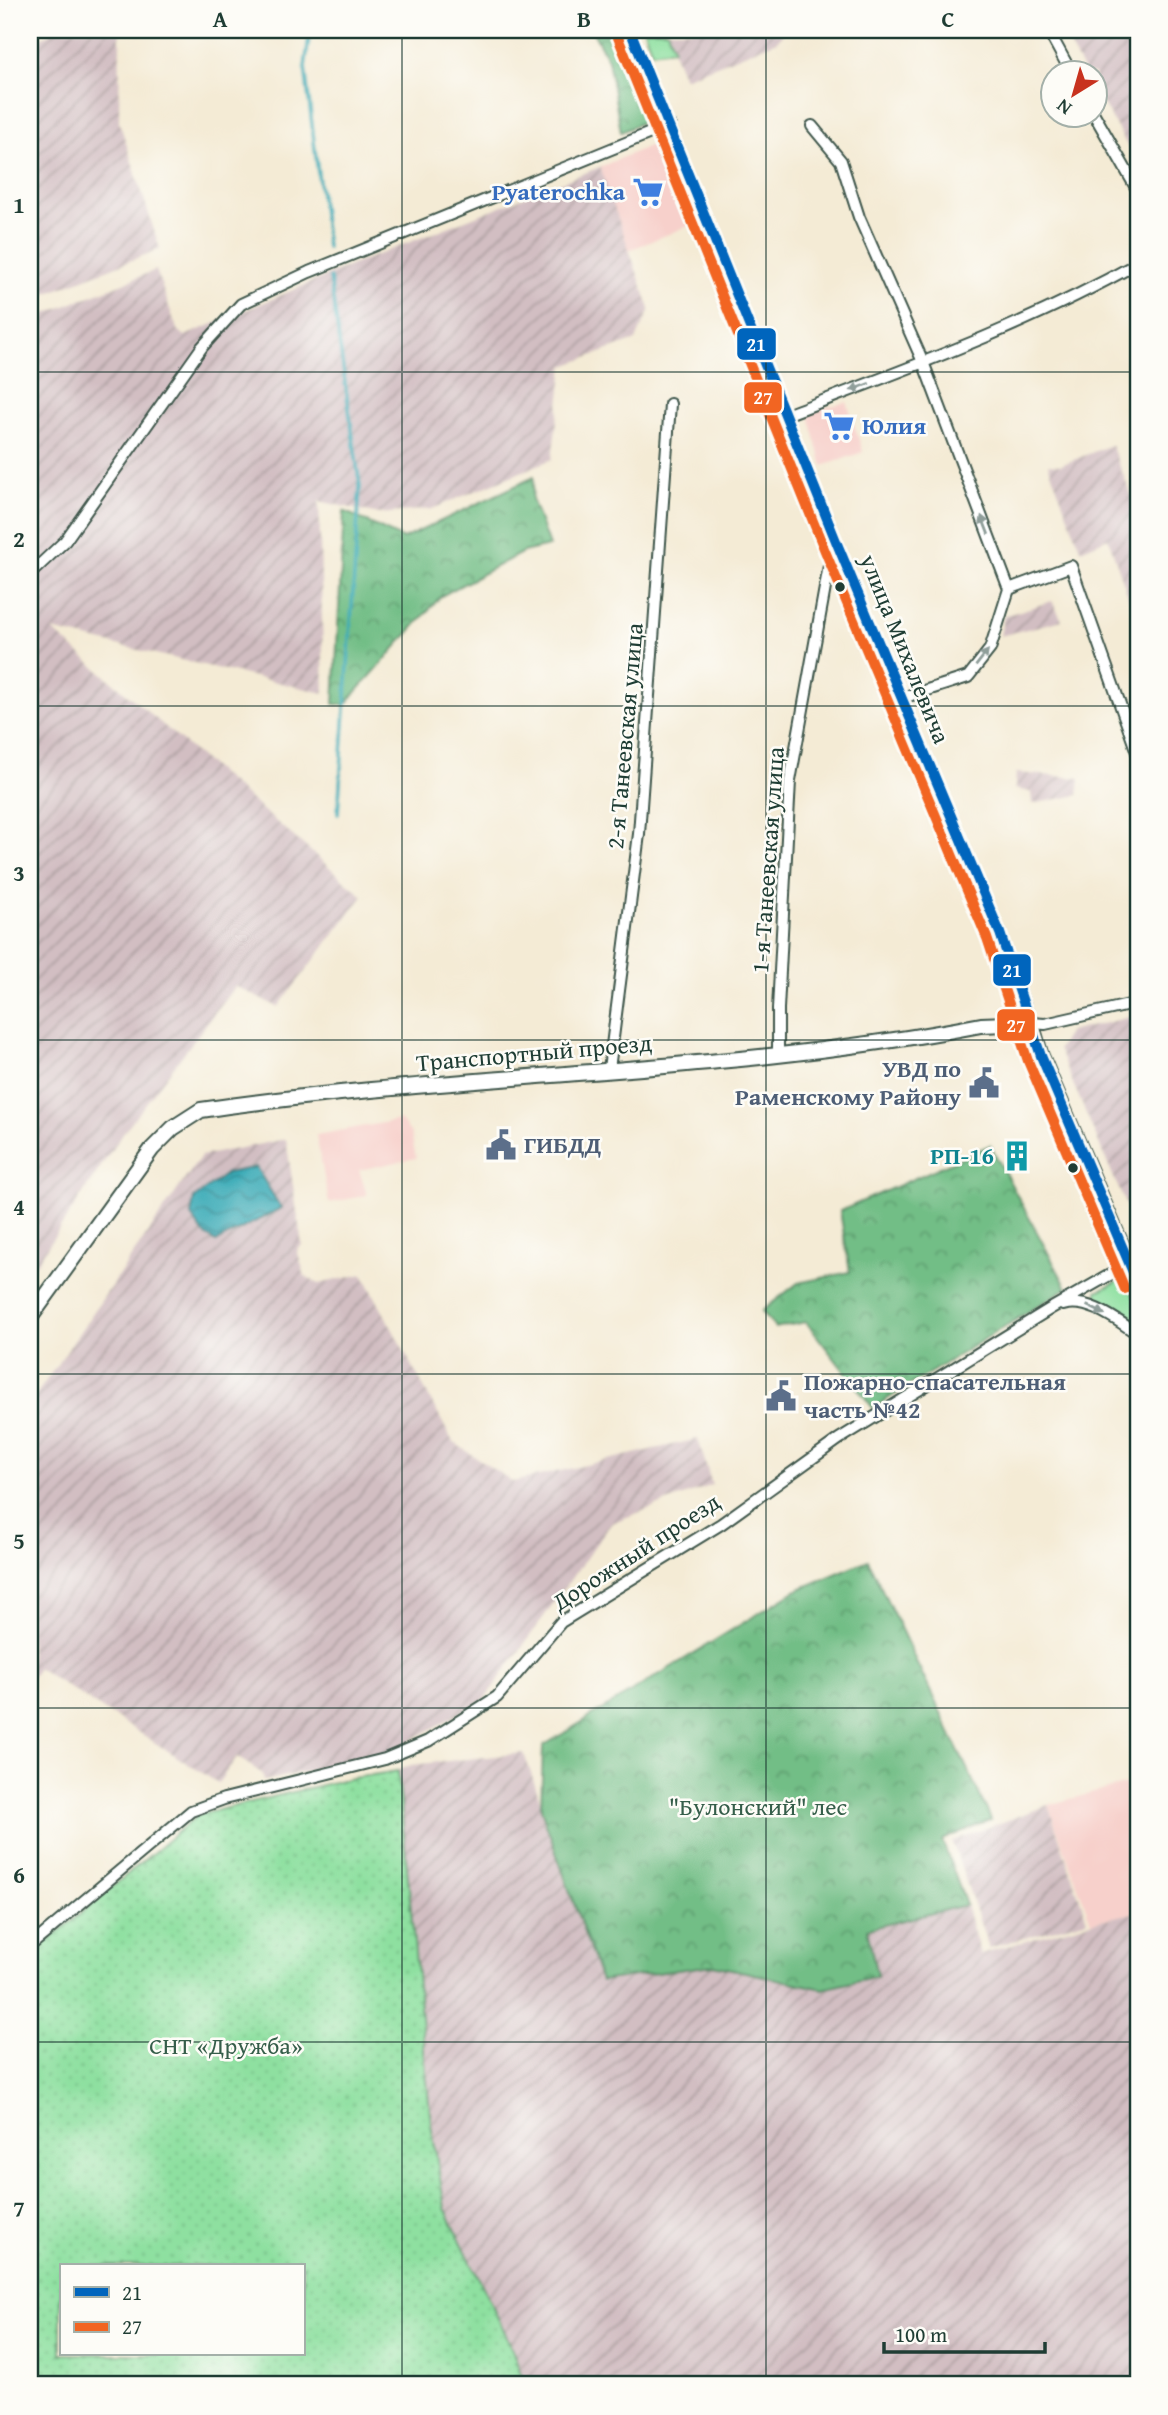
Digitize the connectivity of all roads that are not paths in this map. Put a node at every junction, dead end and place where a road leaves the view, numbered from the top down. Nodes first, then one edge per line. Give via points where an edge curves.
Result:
1 (630, 30) edge
2 (1048, 30) edge
3 (1064, 60) edge
4 (670, 125) junction
5 (812, 126) dead end
6 (1103, 130) edge
7 (1138, 191) edge
8 (1138, 263) edge
9 (923, 362) junction
10 (670, 404) dead end
11 (786, 415) junction
12 (838, 546) junction
13 (30, 574) edge
14 (1009, 589) junction
15 (902, 698) junction
16 (1138, 754) edge
17 (1138, 1003) edge
18 (1031, 1023) junction
19 (778, 1056) junction
20 (609, 1069) junction
21 (1129, 1264) junction
22 (1138, 1284) edge
23 (1050, 1308) junction
24 (30, 1318) edge
25 (1138, 1334) edge
26 (30, 1946) edge

1 - 4 street, улица Михалевича
2 - 3 street
4 - 11 street, улица Михалевича
4 - 13 street via 241,304 202,347 65,541
5 - 9 street via 841,161 859,218
6 - 7 street
8 - 9 street via 1074,299
9 -> 11 street
14 -> 9 street
10 - 20 street, 2-я Танеевская улица via 639,834
11 - 12 street, улица Михалевича
12 - 15 street, улица Михалевича
12 - 19 street, 1-я Танеевская улица via 830,560 790,781
15 -> 14 street via 968,677 990,649
14 - 16 street via 1071,566
15 - 18 street, улица Михалевича via 1000,933
17 - 18 street, Транспортный проезд via 1045,1024
18 - 19 main road, Транспортный проезд via 981,1025
18 - 21 main road, улица Михалевича
19 - 20 main road, Транспортный проезд
20 - 24 main road, Транспортный проезд via 201,1110 162,1137
21 - 22 main road, улица Михалевича
21 - 23 street, Дорожный проезд
23 -> 25 street via 1080,1303
23 - 26 street, Дорожный проезд via 839,1439 721,1524 561,1622 497,1697 459,1722 385,1759 191,1811

